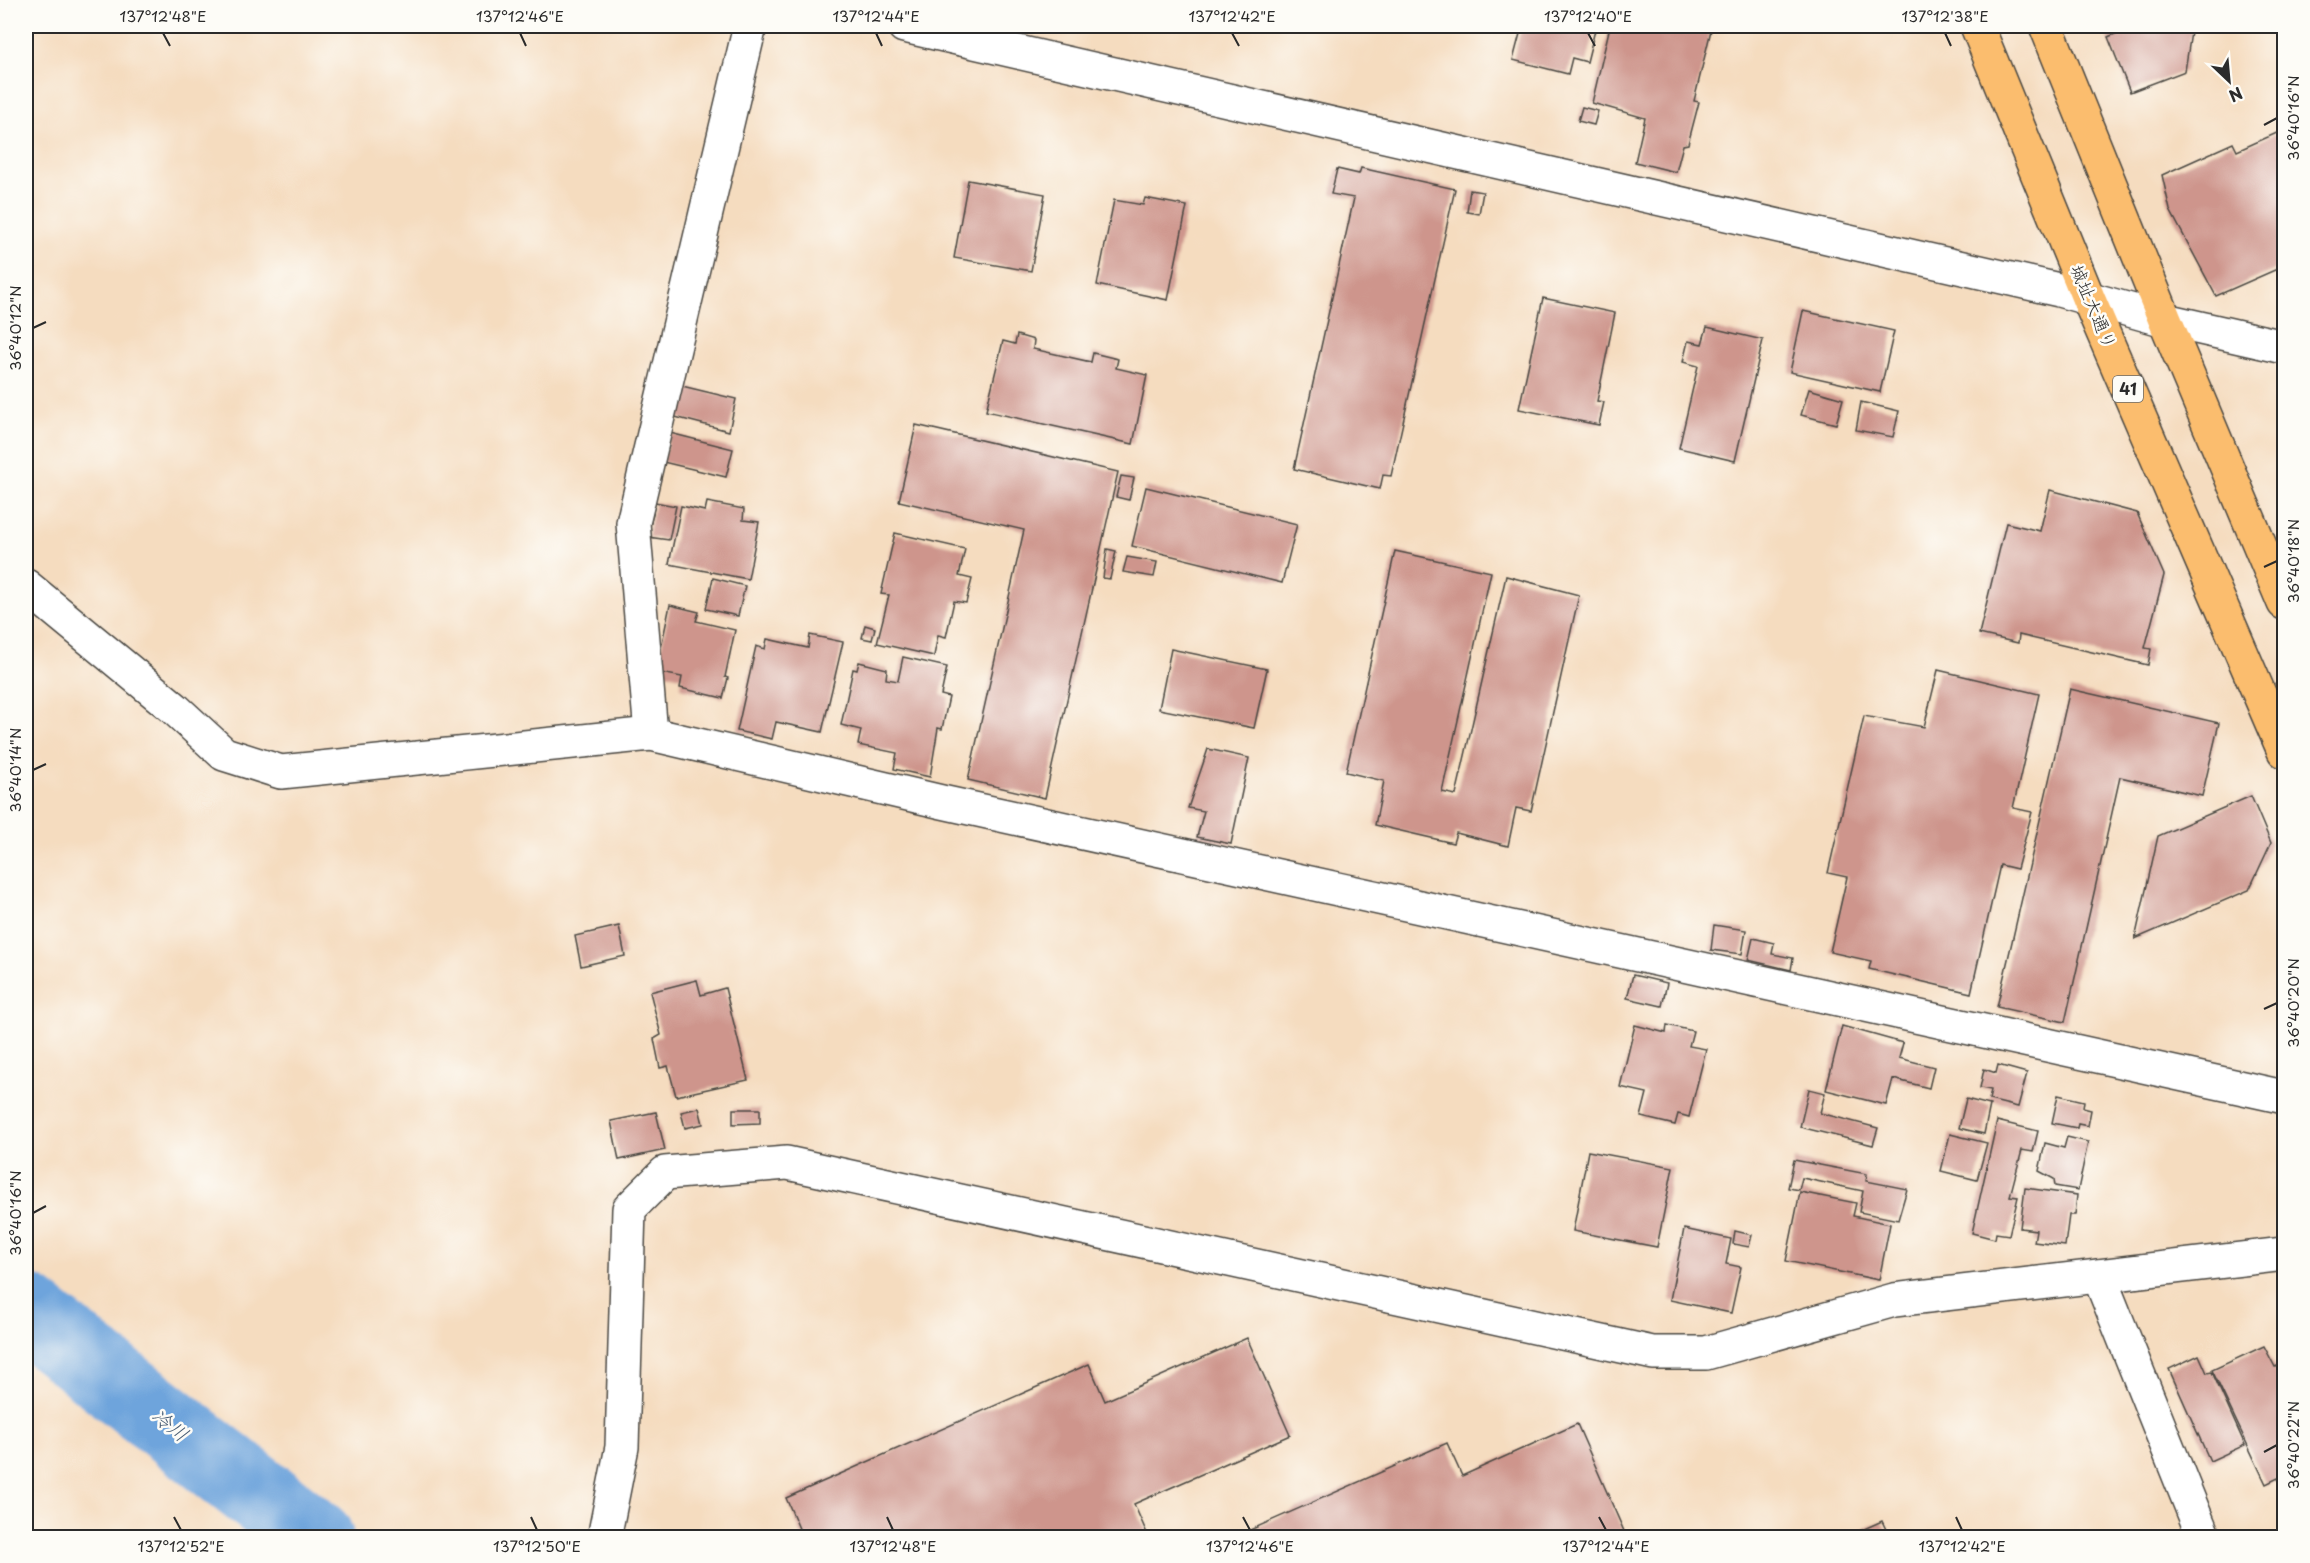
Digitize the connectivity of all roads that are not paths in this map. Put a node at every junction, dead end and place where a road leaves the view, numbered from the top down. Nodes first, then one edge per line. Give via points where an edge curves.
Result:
1 (750, 26) edge
2 (904, 26) edge
3 (1977, 26) edge
4 (2046, 26) edge
5 (2089, 300) junction
6 (2165, 320) junction
7 (2284, 347) edge
8 (26, 586) edge
9 (2284, 603) edge
10 (651, 734) junction
11 (2284, 751) edge
12 (2284, 1097) edge
13 (2284, 1254) edge
14 (2099, 1276) junction
15 (603, 1538) edge
16 (2204, 1538) edge

1 - 10 street via 633,523
2 - 5 street
3 - 5 highway, 城址大通り / 41
4 - 6 highway
5 - 6 street
5 - 11 highway, 城址大通り / 41
6 - 7 street
6 - 9 highway
8 - 10 street via 224,754 281,772
10 - 12 street via 954,805
13 - 14 street
14 - 15 street via 1894,1300 1706,1353 1653,1353 787,1163 665,1173 629,1209 622,1447
14 - 16 street

